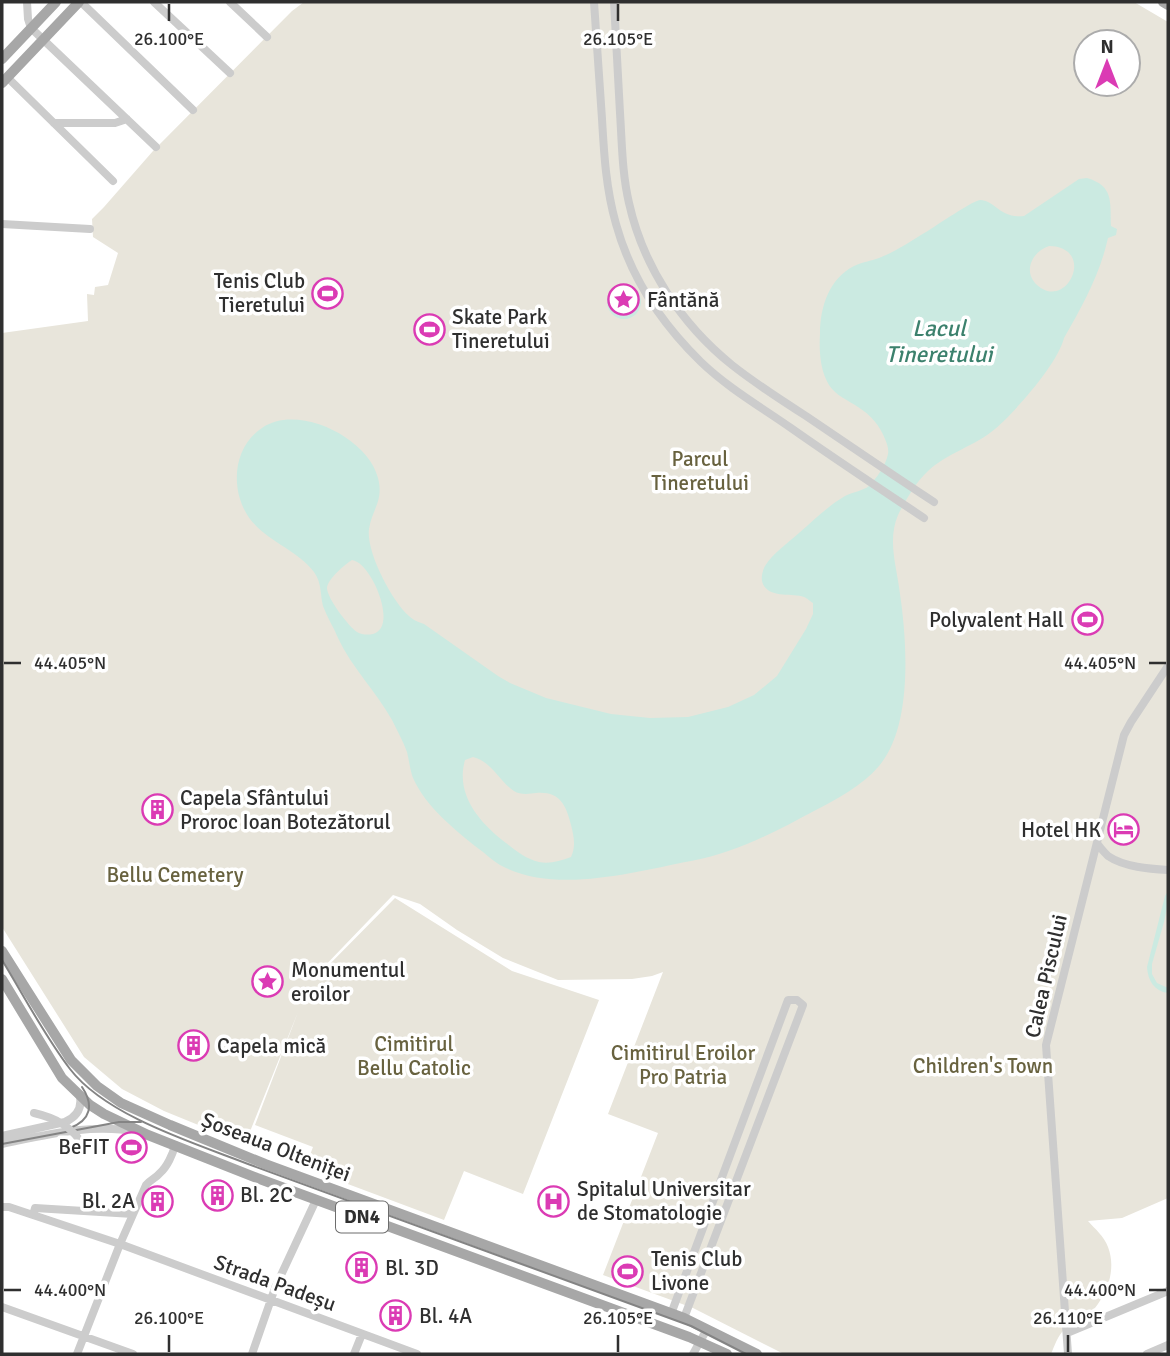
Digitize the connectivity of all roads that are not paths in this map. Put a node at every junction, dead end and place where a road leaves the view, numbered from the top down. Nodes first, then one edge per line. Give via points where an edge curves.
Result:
1 (27, 2) edge
2 (57, 2) edge
3 (80, 2) edge
4 (154, 2) edge
5 (230, 2) edge
6 (594, 2) edge
7 (614, 2) edge
8 (1163, 2) edge
9 (1168, 5) edge
10 (31, 28) junction
11 (267, 37) dead end
12 (42, 39) junction
13 (2, 59) edge
14 (230, 73) dead end
15 (4, 80) edge
16 (192, 110) dead end
17 (127, 119) junction
18 (54, 123) junction
19 (156, 147) dead end
20 (113, 181) dead end
21 (625, 183) junction
22 (607, 187) junction
23 (2, 224) edge
24 (89, 229) dead end
25 (649, 264) junction
26 (632, 270) junction
27 (776, 396) junction
28 (765, 411) junction
29 (855, 449) junction
30 (845, 465) junction
31 (934, 502) dead end
32 (924, 518) dead end
33 (1168, 666) edge
34 (1097, 844) junction
35 (1168, 870) edge
36 (2, 951) edge
37 (2, 979) edge
38 (80, 1097) junction
39 (34, 1114) dead end
40 (148, 1135) junction
41 (2, 1136) edge
42 (2, 1144) edge
43 (174, 1145) junction
44 (85, 1147) dead end
45 (316, 1200) junction
46 (2, 1207) edge
47 (133, 1214) junction
48 (33, 1215) junction
49 (120, 1244) junction
50 (1168, 1291) edge
51 (271, 1300) junction
52 (2, 1307) edge
53 (671, 1314) junction
54 (684, 1318) junction
55 (707, 1329) junction
56 (1067, 1333) junction
57 (362, 1334) junction
58 (84, 1337) junction
59 (700, 1341) junction
60 (1168, 1345) edge
61 (77, 1354) edge
62 (133, 1354) edge
63 (252, 1354) edge
64 (354, 1354) edge
65 (417, 1354) edge
66 (693, 1354) edge
67 (727, 1354) edge
68 (757, 1354) edge
69 (1068, 1354) edge
70 (1147, 1354) edge

1 - 10 street
2 - 10 main road
3 - 12 main road
3 - 16 street
4 - 14 street
5 - 11 street
6 - 22 street
7 - 21 street
8 - 9 main road
10 - 12 street
10 - 13 main road
12 - 15 main road
12 - 17 street
15 - 18 street
17 - 18 street
17 - 19 street
18 - 20 street
21 - 22 street
21 - 25 street
22 - 26 street
23 - 24 street
25 - 26 street
25 - 27 street via 668,296 712,348
26 - 28 street via 656,311 703,364
27 - 28 street
27 - 29 street
28 - 30 street
29 - 30 street
29 - 31 street
30 - 32 street
33 - 34 street, Calea Piscului via 1124,735
34 - 35 street via 1115,860
34 - 56 street, Calea Piscului via 1046,1045
36 - 53 main road, Șoseaua Olteniței / DN4 via 71,1060 121,1103 258,1161
37 - 38 main road, Șoseaua Olteniței / DN4 via 54,1066
38 - 40 main road, Șoseaua Olteniței / DN4
38 - 41 street via 79,1109 70,1120
39 - 44 street, bridge via 67,1126
40 - 42 street via 116,1129 73,1131
40 - 43 main road, Șoseaua Olteniței / DN4
43 - 45 main road, Șoseaua Olteniței / DN4
43 - 47 street via 160,1174 146,1185
45 - 51 street
45 - 59 main road, Șoseaua Olteniței / DN4
46 - 48 street, Strada Padeșu
47 - 48 street, Strada Padeșu via 35,1208
47 - 49 street
48 - 49 street, Strada Padeșu
49 - 51 street, Strada Padeșu
49 - 58 street
50 - 56 street
51 - 57 street, Strada Padeșu
51 - 63 street
52 - 58 street
53 - 54 main road, Șoseaua Olteniței / DN4
53 - 54 street via 788,1000 797,1000 803,1005
54 - 55 main road, Șoseaua Olteniței / DN4
55 - 59 street
55 - 68 main road, Șoseaua Olteniței / DN4
56 - 69 street, Calea Piscului
57 - 64 street
57 - 65 street, Strada Padeșu
58 - 61 street
58 - 62 street
59 - 66 street
59 - 67 main road, Șoseaua Olteniței / DN4
60 - 70 street

